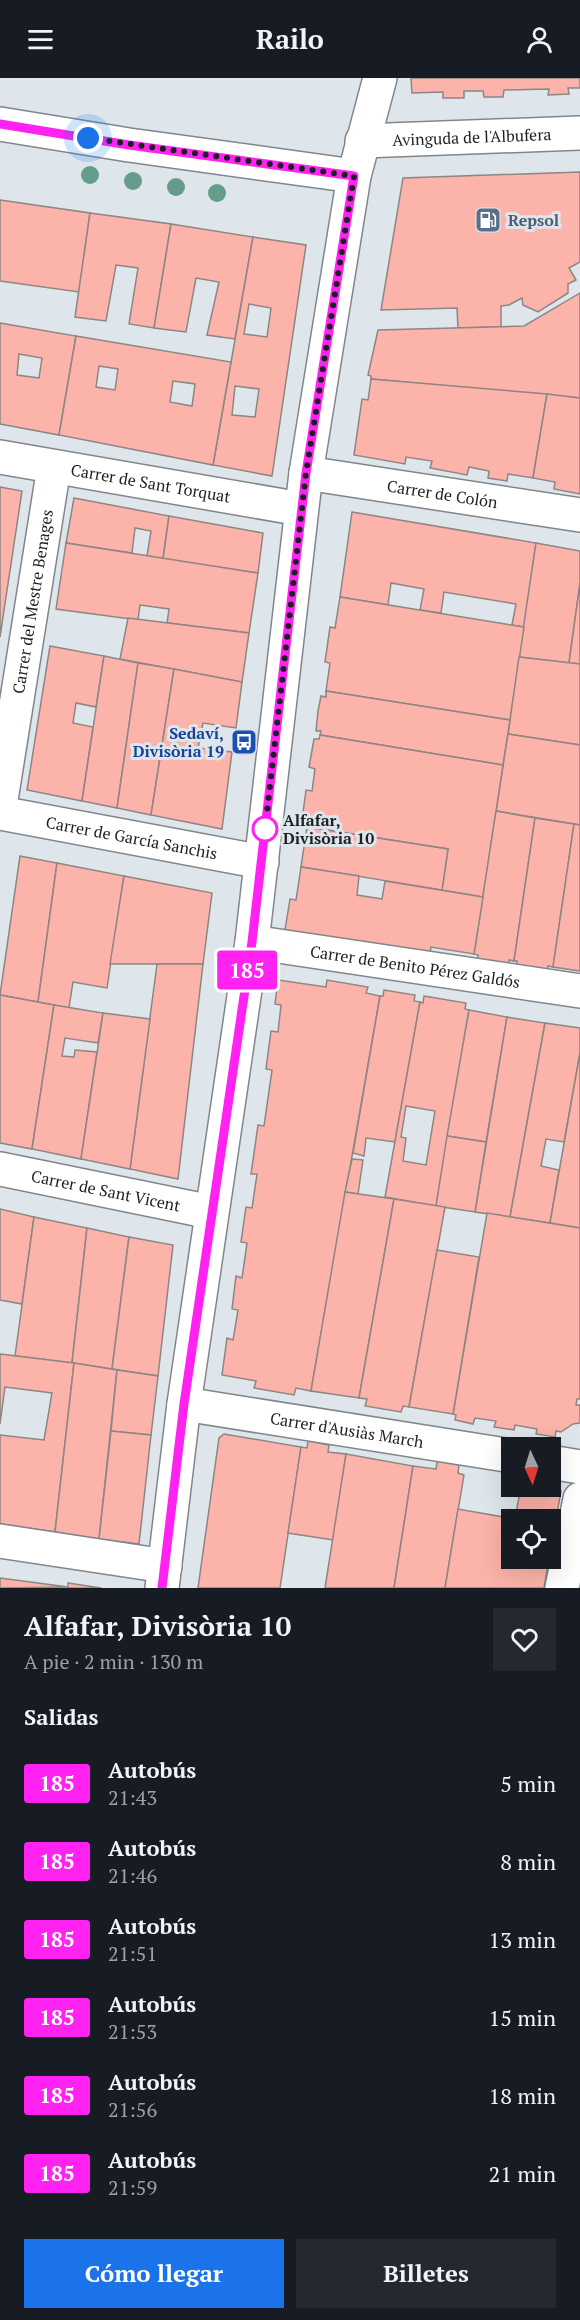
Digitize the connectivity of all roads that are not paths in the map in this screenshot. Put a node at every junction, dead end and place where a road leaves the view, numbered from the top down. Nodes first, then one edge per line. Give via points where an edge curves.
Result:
1 (380, 78) edge
2 (0, 124) edge
3 (580, 133) edge
4 (362, 141) junction
5 (354, 176) junction
6 (0, 457) edge
7 (54, 467) junction
8 (306, 473) junction
9 (301, 509) junction
10 (580, 515) edge
11 (0, 806) edge
12 (0, 813) edge
13 (262, 862) junction
14 (252, 942) junction
15 (580, 991) edge
16 (0, 1169) edge
17 (211, 1212) junction
18 (184, 1404) junction
19 (501, 1454) edge
20 (561, 1464) edge
21 (580, 1467) edge
22 (580, 1499) edge
23 (0, 1541) edge
24 (164, 1577) edge
25 (562, 1588) edge

1 - 4 street
2 - 5 street
3 - 4 street, Avinguda de l'Albufera
4 - 5 street
5 - 8 street
6 - 7 street, Carrer de Sant Torquat
7 - 9 street, Carrer de Sant Torquat
7 - 11 street, Carrer del Mestre Benages
8 - 9 street
8 - 10 street, Carrer de Colón
9 - 13 street
12 - 13 street, Carrer de García Sanchis
13 - 14 street
14 - 15 street, Carrer de Benito Pérez Galdós
14 - 17 street
16 - 17 street, Carrer de Sant Vicent
17 - 18 street
18 - 19 street, Carrer d'Ausiàs March
18 - 24 street
20 - 21 street
22 - 25 street
23 - 24 street

